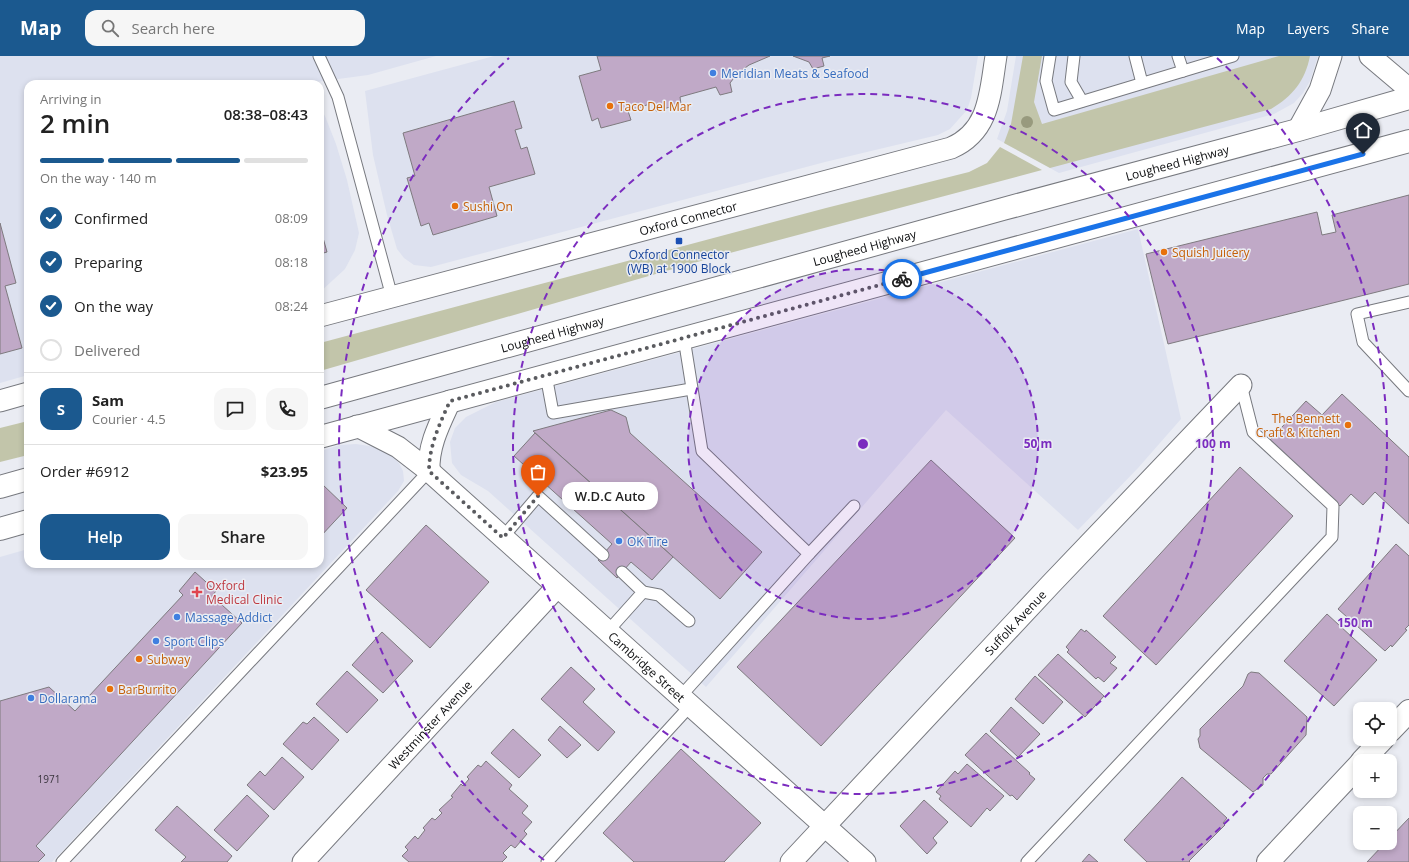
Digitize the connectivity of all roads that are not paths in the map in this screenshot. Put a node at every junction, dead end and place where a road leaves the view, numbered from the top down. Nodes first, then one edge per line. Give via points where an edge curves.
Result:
1 (319, 56) edge
2 (996, 56) edge
3 (1050, 56) edge
4 (1074, 56) edge
5 (1135, 56) edge
6 (1178, 56) edge
7 (1232, 56) edge
8 (1331, 56) edge
9 (1370, 56) edge
10 (1208, 59) edge
11 (1183, 71) junction
12 (1142, 83) junction
13 (1409, 89) edge
14 (1409, 98) edge
15 (1082, 101) junction
16 (1298, 130) junction
17 (1409, 141) edge
18 (392, 297) junction
19 (1409, 302) edge
20 (324, 315) edge
21 (684, 338) junction
22 (546, 375) junction
23 (1241, 385) joint
24 (692, 389) junction
25 (1409, 391) edge
26 (24, 394) edge
27 (324, 397) edge
28 (0, 401) edge
29 (450, 401) junction
30 (357, 426) junction
31 (324, 436) edge
32 (429, 471) junction
33 (24, 480) edge
34 (0, 487) edge
35 (854, 506) dead end
36 (24, 522) edge
37 (0, 529) edge
38 (503, 538) junction
39 (809, 554) junction
40 (603, 555) dead end
41 (622, 572) dead end
42 (557, 587) junction
43 (643, 592) junction
44 (689, 621) dead end
45 (608, 631) junction
46 (685, 701) junction
47 (1409, 711) edge
48 (1397, 724) edge
49 (1376, 746) edge
50 (1369, 754) edge
51 (1353, 771) edge
52 (825, 826) junction
53 (62, 862) edge
54 (303, 862) edge
55 (547, 862) edge
56 (791, 862) edge
57 (865, 862) edge
58 (1027, 862) edge
59 (1268, 862) edge

1 - 18 lane via 338,97
2 - 18 street, Oxford Connector via 984,117 969,137 951,148
3 - 15 lane via 1046,81 1054,110
4 - 15 lane via 1071,82
5 - 12 lane
6 - 11 lane
7 - 10 lane
8 - 16 street via 1317,97
9 - 13 street
10 - 11 lane
11 - 12 lane
12 - 15 lane
14 - 16 main road, Lougheed Highway
16 - 27 main road, Lougheed Highway
17 - 21 main road
18 - 20 street, Oxford Connector
19 - 25 lane via 1357,314 1362,342
21 - 22 main road
21 - 24 lane
22 - 24 lane via 553,412
22 - 29 main road
23 - 52 street, Suffolk Avenue
23 - 58 lane via 1253,432 1332,506 1332,537
24 - 39 lane via 702,451
26 - 28 street
29 - 30 main road
29 - 32 street via 435,434
30 - 31 main road
30 - 32 street, Cambridge Street via 398,447
32 - 38 street, Cambridge Street
32 - 53 lane
33 - 34 main road
35 - 39 lane
36 - 37 main road
38 - 40 lane via 538,496
38 - 42 street, Cambridge Street
39 - 46 lane
41 - 43 lane
42 - 45 street, Cambridge Street
42 - 54 street, Westminster Avenue
43 - 44 lane via 659,595
43 - 45 lane
45 - 46 street, Cambridge Street
46 - 52 street, Cambridge Street
46 - 55 lane
47 - 48 main road
49 - 50 main road
51 - 59 main road
52 - 56 street, Suffolk Avenue
52 - 57 street, Cambridge Street

